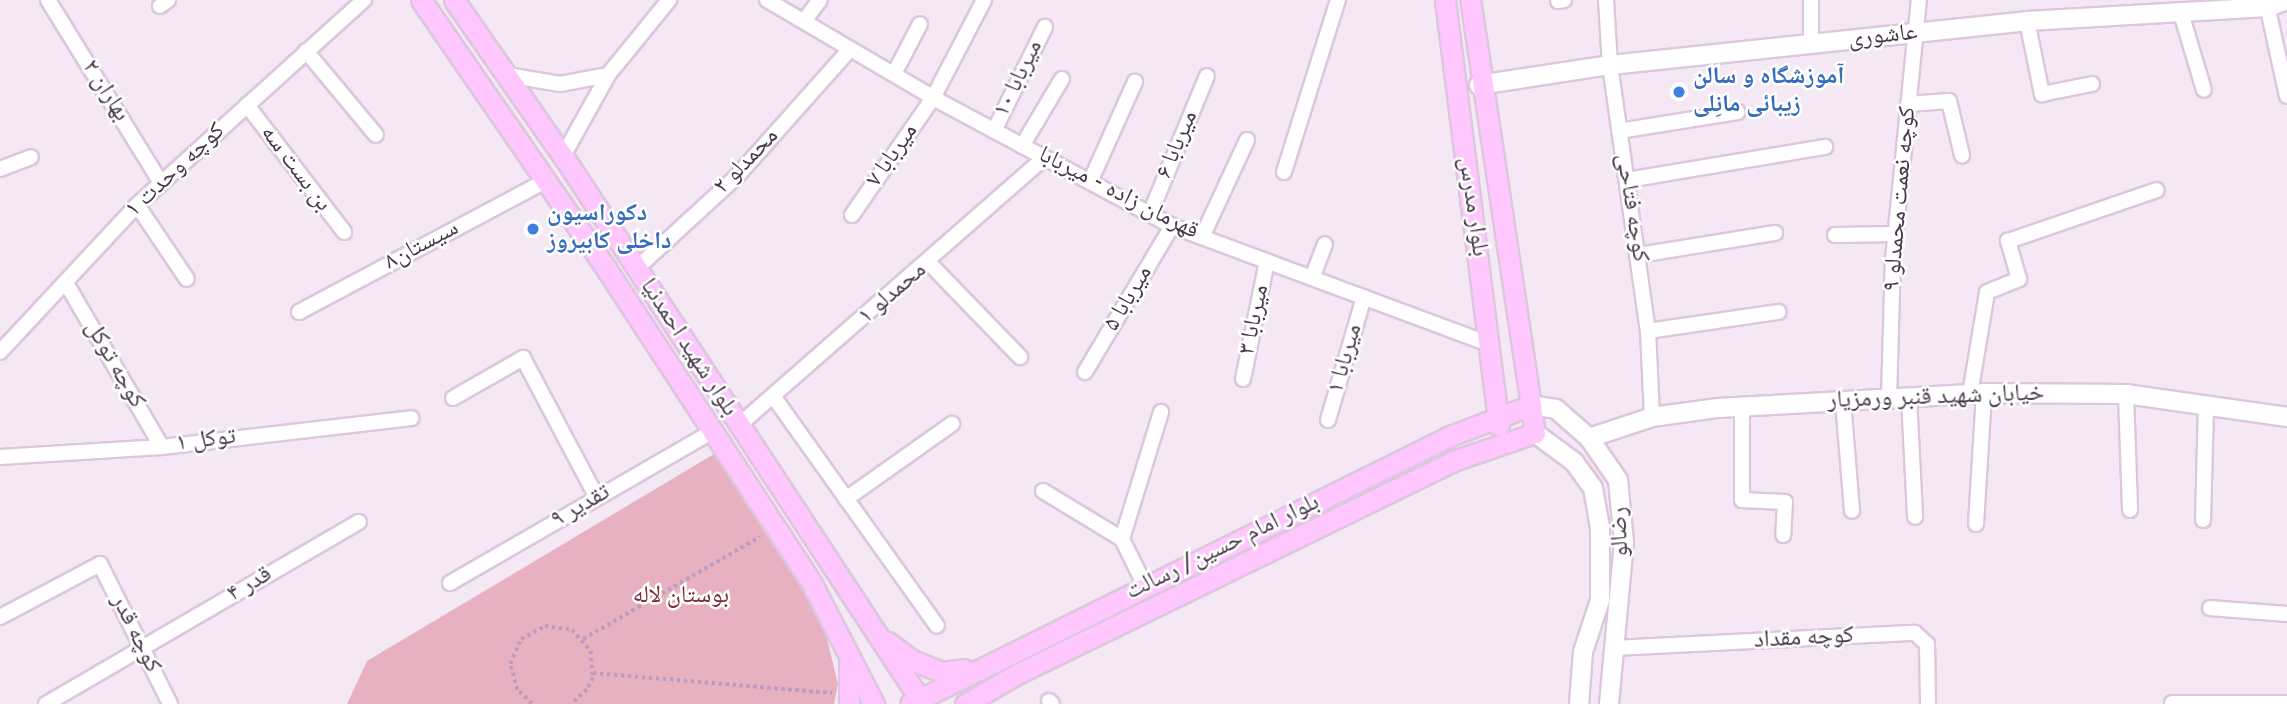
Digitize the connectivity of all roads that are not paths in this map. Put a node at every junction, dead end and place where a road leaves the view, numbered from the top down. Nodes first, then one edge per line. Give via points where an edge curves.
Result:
1 (48, 0) edge
2 (363, 0) edge
3 (421, 0) edge
4 (454, 0) edge
5 (669, 0) edge
6 (767, 0) edge
7 (820, 0) edge
8 (984, 0) edge
9 (1338, 0) edge
10 (1445, 0) edge
11 (1456, 0) edge
12 (1470, 0) edge
13 (1606, 0) edge
14 (1811, 0) edge
15 (1919, 0) edge
16 (2287, 0) edge
17 (2267, 3) edge
18 (2181, 13) junction
19 (804, 21) junction
20 (2026, 21) junction
21 (920, 24) dead end
22 (1045, 27) dead end
23 (1917, 33) junction
24 (1811, 45) junction
25 (850, 49) junction
26 (306, 51) junction
27 (1610, 65) junction
28 (507, 75) junction
29 (608, 75) junction
30 (894, 75) junction
31 (1207, 76) dead end
32 (1062, 79) dead end
33 (1135, 82) dead end
34 (2092, 84) dead end
35 (1479, 85) junction
36 (2204, 90) dead end
37 (2287, 96) edge
38 (933, 98) junction
39 (1908, 104) junction
40 (247, 105) junction
41 (1737, 111) dead end
42 (994, 131) junction
43 (1619, 131) junction
44 (376, 135) dead end
45 (1247, 140) dead end
46 (1022, 146) junction
47 (1825, 147) dead end
48 (1962, 155) dead end
49 (563, 156) junction
50 (31, 157) dead end
51 (1044, 158) junction
52 (0, 169) edge
53 (1284, 172) dead end
54 (1626, 180) junction
55 (545, 181) junction
56 (1090, 182) junction
57 (161, 183) junction
58 (2157, 190) dead end
59 (137, 205) junction
60 (1150, 214) junction
61 (852, 215) dead end
62 (1172, 226) junction
63 (344, 232) dead end
64 (1775, 233) dead end
65 (1896, 234) junction
66 (1835, 235) dead end
67 (1202, 237) junction
68 (1325, 244) dead end
69 (1639, 255) junction
70 (1268, 261) junction
71 (929, 263) junction
72 (636, 269) junction
73 (1312, 278) junction
74 (187, 279) dead end
75 (66, 283) junction
76 (1364, 297) junction
77 (299, 312) dead end
78 (1779, 312) dead end
79 (1648, 331) junction
80 (1489, 344) junction
81 (0, 352) edge
82 (1020, 357) dead end
83 (1085, 372) dead end
84 (1243, 379) dead end
85 (1977, 394) junction
86 (2126, 394) junction
87 (773, 396) junction
88 (1909, 397) junction
89 (453, 398) dead end
90 (1889, 398) junction
91 (1843, 401) junction
92 (1531, 405) junction
93 (2206, 405) junction
94 (1742, 407) junction
95 (1161, 412) dead end
96 (1496, 415) junction
97 (1652, 417) junction
98 (2287, 417) edge
99 (411, 418) dead end
100 (1328, 420) dead end
101 (952, 424) dead end
102 (738, 426) junction
103 (713, 431) junction
104 (1535, 433) junction
105 (1589, 438) junction
106 (1502, 443) junction
107 (162, 447) junction
108 (0, 457) edge
109 (1043, 491) dead end
110 (597, 498) junction
111 (846, 499) junction
112 (2130, 510) dead end
113 (1852, 511) dead end
114 (1915, 517) dead end
115 (2203, 520) dead end
116 (359, 522) dead end
117 (1976, 524) dead end
118 (1783, 535) dead end
119 (1122, 539) junction
120 (450, 583) dead end
121 (1145, 586) junction
122 (2210, 608) dead end
123 (2287, 614) edge
124 (0, 617) edge
125 (937, 626) dead end
126 (878, 634) junction
127 (142, 647) junction
128 (1614, 648) junction
129 (848, 657) junction
130 (979, 667) junction
131 (850, 699) edge
132 (917, 702) edge
133 (972, 702) edge
134 (2172, 703) edge
135 (2287, 703) edge
136 (46, 704) edge
137 (170, 704) edge
138 (874, 704) edge
139 (1579, 704) edge
140 (1609, 704) edge
141 (1928, 704) edge

1 - 57 street, بهاران ۲
2 - 26 street, کوچه وحدت ۱
3 - 55 main road, بلوار شهید احمدنیا
4 - 28 main road, بلوار شهید احمدنیا
5 - 29 street
6 - 19 street, قهرمان زاده - میربابا
7 - 19 street
8 - 38 street, میربابا ۷
9 - 53 street
10 - 11 street
10 - 80 main road, بلوار مدرس
12 - 35 main road, بلوار مدرس
13 - 27 street, کوچه فتاحی
14 - 24 street
15 - 23 street, کوچه نعمت محمدلو ۹
16 - 17 street, عاشوری
17 - 18 street, عاشوری
17 - 37 street
18 - 20 street, عاشوری
18 - 36 street
19 - 25 street, قهرمان زاده - میربابا
20 - 23 street, عاشوری
20 - 34 street via 2042,94
21 - 30 street
22 - 42 street, میربابا ۱۰
23 - 24 street, عاشوری
23 - 39 street, کوچه نعمت محمدلو ۹
24 - 27 street, عاشوری
25 - 30 street, قهرمان زاده - میربابا
25 - 72 street, محمدلو ۲ via 737,176
26 - 40 street, کوچه وحدت ۱
26 - 44 street
27 - 35 street, عاشوری
27 - 43 street, کوچه فتاحی
28 - 29 street via 560,84
28 - 49 main road, بلوار شهید احمدنیا
29 - 49 street
30 - 38 street, قهرمان زاده - میربابا
31 - 60 street, میربابا ۶
32 - 46 street
33 - 56 street
35 - 92 main road, بلوار مدرس
38 - 42 street, قهرمان زاده - میربابا
38 - 61 street, میربابا ۷
39 - 48 street via 1949,101
39 - 65 street, کوچه نعمت محمدلو ۹
40 - 57 street, کوچه وحدت ۱
40 - 63 street, بن بست سه
41 - 43 street
42 - 46 street, قهرمان زاده - میربابا
43 - 54 street, کوچه فتاحی
45 - 67 street
46 - 51 street, قهرمان زاده - میربابا
47 - 54 street
49 - 72 main road, بلوار شهید احمدنیا
50 - 52 street
51 - 56 street, قهرمان زاده - میربابا
51 - 71 street, محمدلو ۱
54 - 69 street, کوچه فتاحی
55 - 77 street, سیستان۸
55 - 103 main road, بلوار شهید احمدنیا
56 - 60 street, قهرمان زاده - میربابا
57 - 59 street, کوچه وحدت ۱
58 - 85 street via 2008,241 2019,279 1986,292
59 - 74 street
59 - 75 street, کوچه وحدت ۱
60 - 62 street, قهرمان زاده - میربابا
62 - 67 street, قهرمان زاده - میربابا
62 - 83 street, میربابا ۵
64 - 69 street
65 - 66 street
65 - 90 street, کوچه نعمت محمدلو ۹
67 - 70 street, قهرمان زاده - میربابا
68 - 73 street
69 - 79 street, کوچه فتاحی
70 - 73 street, قهرمان زاده - میربابا
70 - 84 street, میربابا ۳
71 - 82 street
71 - 87 street, محمدلو ۱
72 - 102 main road, بلوار شهید احمدنیا
73 - 76 street, قهرمان زاده - میربابا
75 - 81 street, کوچه وحدت ۱
75 - 107 street, کوچه توکل
76 - 80 street, قهرمان زاده - میربابا
76 - 100 street, میربابا ۱
78 - 79 street
79 - 97 street, کوچه فتاحی
80 - 96 main road, بلوار مدرس
85 - 86 street, خیابان شهید قنبر ورمزیار
85 - 88 street, خیابان شهید قنبر ورمزیار
85 - 117 street
86 - 93 street, خیابان شهید قنبر ورمزیار
86 - 112 street
87 - 102 street, محمدلو ۱
87 - 111 street
88 - 90 street, خیابان شهید قنبر ورمزیار
88 - 114 street
89 - 110 street via 523,358
90 - 91 street, خیابان شهید قنبر ورمزیار
91 - 94 street, خیابان شهید قنبر ورمزیار
91 - 113 street
92 - 96 main road, بلوار امام حسین/ رسالت
92 - 104 main road, بلوار مدرس
92 - 105 street, رضالو via 1556,409
93 - 98 street, خیابان شهید قنبر ورمزیار
93 - 115 street
94 - 97 street, خیابان شهید قنبر ورمزیار
94 - 118 street via 1742,500 1785,502
95 - 119 street
96 - 106 main road, بلوار مدرس
96 - 121 main road, بلوار امام حسین/ رسالت
97 - 105 street, خیابان شهید قنبر ورمزیار
99 - 107 street, توکل ۱
101 - 111 street
102 - 126 main road, بلوار شهید احمدنیا
103 - 110 street, ۹ تقدیر
103 - 129 main road, بلوار شهید احمدنیا via 810,580
104 - 106 main road, بلوار امام حسین/ رسالت
104 - 139 street, رضالو via 1574,462 1593,488 1600,527 1600,600 1583,652
105 - 128 street, رضالو via 1618,480 1624,542
106 - 133 main road, بلوار امام حسین/ رسالت via 1456,460
107 - 108 street, توکل ۱
109 - 119 street
110 - 120 street, ۹ تقدیر
111 - 125 street
116 - 127 street, قدر ۴
119 - 121 street
121 - 130 main road, بلوار امام حسین/ رسالت
122 - 123 street
124 - 127 street, کوچه قدر via 100,564
126 - 130 main road via 912,660 941,672
126 - 132 main road, بلوار شهید احمدنیا
127 - 136 street, قدر ۴
127 - 137 street, کوچه قدر
128 - 140 street, رضالو
128 - 141 street, کوچه مقداد via 1915,633 1927,644
129 - 131 main road
129 - 138 main road, بلوار شهید احمدنیا
130 - 132 main road, بلوار امام حسین/ رسالت
134 - 135 street

